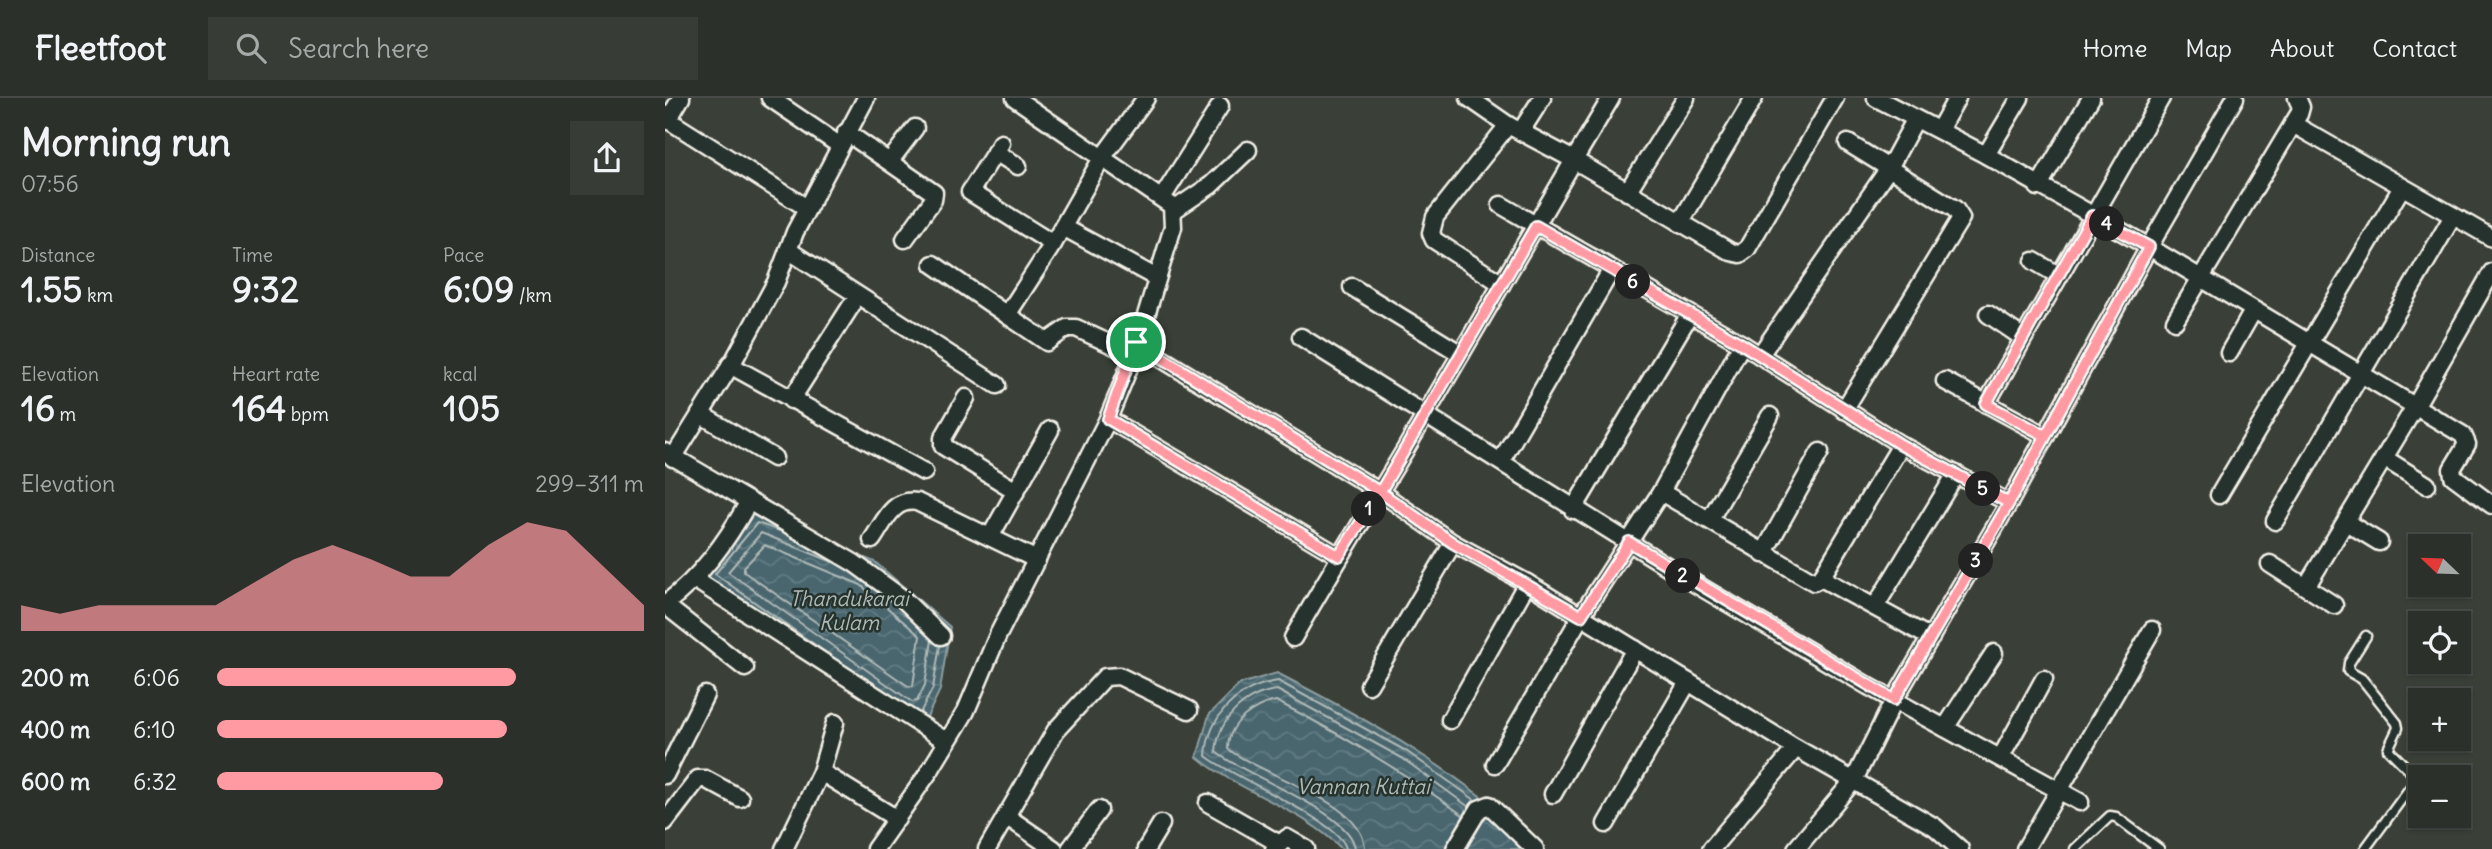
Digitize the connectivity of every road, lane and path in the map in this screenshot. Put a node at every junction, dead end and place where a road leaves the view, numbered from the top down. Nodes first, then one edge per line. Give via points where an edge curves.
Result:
1 (681, 98) edge
2 (770, 98) edge
3 (866, 98) edge
4 (1146, 98) edge
5 (1542, 98) edge
6 (1611, 98) edge
7 (1686, 98) edge
8 (1754, 98) edge
9 (1835, 98) edge
10 (1958, 98) edge
11 (2020, 98) edge
12 (2091, 98) edge
13 (2161, 98) edge
14 (2235, 98) edge
15 (2297, 98) edge
16 (1467, 99) edge
17 (1883, 100) edge
18 (1024, 101) edge
19 (1220, 106) dead end
20 (667, 119) edge
21 (1915, 120) junction
22 (2293, 124) junction
23 (915, 128) dead end
24 (1515, 128) junction
25 (1938, 130) junction
26 (842, 138) junction
27 (1848, 143) dead end
28 (1248, 150) dead end
29 (1986, 155) junction
30 (1102, 159) junction
31 (1574, 160) junction
32 (890, 161) junction
33 (1018, 166) dead end
34 (1889, 167) junction
35 (2038, 187) junction
36 (2402, 187) junction
37 (1627, 192) junction
38 (1168, 204) junction
39 (1501, 205) dead end
40 (807, 208) junction
41 (2092, 216) junction
42 (2453, 216) junction
43 (1680, 223) junction
44 (1536, 226) junction
45 (1063, 227) junction
46 (2492, 238) edge
47 (905, 239) dead end
48 (1053, 244) junction
49 (2149, 247) junction
50 (788, 250) junction
51 (2034, 261) dead end
52 (933, 264) dead end
53 (1612, 269) junction
54 (2491, 274) edge
55 (2058, 275) junction
56 (1155, 277) junction
57 (2199, 278) junction
58 (1502, 284) junction
59 (1352, 287) dead end
60 (851, 306) dead end
61 (2253, 311) junction
62 (1690, 314) junction
63 (1988, 314) dead end
64 (1007, 315) junction
65 (2175, 321) dead end
66 (1301, 337) dead end
67 (2022, 337) junction
68 (1742, 344) junction
69 (2307, 344) junction
70 (1135, 349) junction
71 (2229, 353) dead end
72 (1461, 354) junction
73 (1759, 355) junction
74 (730, 365) junction
75 (2363, 374) junction
76 (1945, 381) dead end
77 (997, 385) dead end
78 (966, 398) dead end
79 (791, 400) junction
80 (1986, 404) junction
81 (2416, 405) junction
82 (1844, 410) junction
83 (701, 414) junction
84 (1425, 416) junction
85 (1770, 416) dead end
86 (1108, 419) junction
87 (1050, 430) dead end
88 (2046, 436) junction
89 (1901, 445) junction
90 (1821, 452) dead end
91 (669, 455) edge
92 (774, 458) dead end
93 (2384, 458) junction
94 (1501, 461) junction
95 (924, 472) dead end
96 (1956, 474) junction
97 (2427, 485) dead end
98 (1016, 491) junction
99 (1380, 492) junction
100 (1661, 492) junction
101 (2219, 495) dead end
102 (748, 503) junction
103 (2009, 503) junction
104 (2492, 505) edge
105 (1573, 510) junction
106 (1710, 519) junction
107 (2275, 521) dead end
108 (2346, 522) junction
109 (990, 537) junction
110 (872, 541) dead end
111 (1629, 542) junction
112 (2379, 542) dead end
113 (1453, 543) junction
114 (1763, 554) junction
115 (1339, 556) junction
116 (1037, 560) junction
117 (2270, 565) dead end
118 (1821, 578) junction
119 (694, 579) junction
120 (1527, 583) junction
121 (2306, 587) junction
122 (665, 605) edge
123 (2334, 605) dead end
124 (1875, 607) junction
125 (1581, 616) junction
126 (2151, 630) dead end
127 (941, 636) dead end
128 (2366, 636) dead end
129 (1293, 638) dead end
130 (1931, 638) junction
131 (1635, 649) junction
132 (1994, 653) dead end
133 (745, 668) dead end
134 (2044, 679) dead end
135 (1688, 682) junction
136 (1369, 685) dead end
137 (705, 695) dead end
138 (1894, 700) junction
139 (1189, 710) dead end
140 (1450, 720) dead end
141 (835, 723) dead end
142 (1945, 728) junction
143 (946, 741) junction
144 (1796, 748) junction
145 (2001, 757) junction
146 (1495, 764) dead end
147 (821, 772) junction
148 (665, 775) edge
149 (1854, 780) junction
150 (2061, 791) junction
151 (1553, 794) dead end
152 (740, 798) dead end
153 (2080, 802) dead end
154 (1208, 803) dead end
155 (1099, 810) dead end
156 (668, 811) edge
157 (1006, 816) junction
158 (897, 818) junction
159 (1161, 824) dead end
160 (1606, 824) dead end
161 (1276, 846) edge
162 (784, 849) edge
163 (875, 849) edge
164 (987, 849) edge
165 (1054, 849) edge
166 (1070, 849) edge
167 (1146, 849) edge
168 (1306, 849) edge
169 (1455, 849) edge
170 (1535, 849) edge
171 (1710, 849) edge
172 (1796, 849) edge
173 (1960, 849) edge
174 (2025, 849) edge
175 (2075, 849) edge
176 (2159, 849) edge
177 (2365, 849) edge

1 - 20 street
2 - 26 street
3 - 26 street
4 - 30 street
5 - 24 street
6 - 31 street
7 - 37 street
8 - 43 street
9 - 43 street via 1743,253 1731,252
10 - 25 street
11 - 29 street
12 - 35 street
13 - 41 street
14 - 49 street
15 - 22 street via 2301,107
16 - 24 street
17 - 21 street
18 - 30 street
19 - 38 street
20 - 40 street
21 - 25 street
21 - 34 street
22 - 36 street
22 - 57 street
23 - 32 street
24 - 31 street
24 - 58 street via 1435,216 1431,233 1434,240
25 - 29 street
26 - 32 street
26 - 40 street
27 - 34 street
28 - 38 street via 1211,185
29 - 35 street
30 - 38 street
30 - 45 street
31 - 37 street
31 - 44 street
32 - 47 street via 934,193
33 - 48 street via 998,147 970,192
34 - 73 street
34 - 82 street via 1955,209 1961,218
35 - 41 street
36 - 42 street
36 - 69 street
37 - 43 street
38 - 56 street via 1173,227
39 - 44 street
40 - 50 street
41 - 49 street
41 - 55 street
42 - 46 street
42 - 75 street
44 - 53 street
44 - 58 street
45 - 48 street
45 - 56 street
48 - 64 street
49 - 57 street
49 - 88 street
50 - 74 street via 776,282
50 - 77 street
51 - 55 street
52 - 64 street
53 - 62 street
53 - 94 street
54 - 81 street
55 - 67 street
56 - 70 street
57 - 61 street
57 - 65 street
58 - 72 street
59 - 72 street
60 - 79 street
61 - 69 street
61 - 71 street
62 - 68 street
62 - 105 street
63 - 67 street
64 - 70 street via 1047,342 1067,328 1076,328
66 - 84 street
67 - 80 street
68 - 73 street
68 - 100 street
69 - 75 street
69 - 101 street
70 - 86 street
70 - 99 street
72 - 84 street
73 - 82 street
74 - 79 street
74 - 83 street
75 - 81 street
75 - 107 street
76 - 80 street
78 - 98 street via 943,446
79 - 95 street
80 - 88 street
81 - 93 street
81 - 104 street via 2463,435 2467,444 2452,469 2453,476
82 - 89 street
83 - 91 street
83 - 92 street
84 - 94 street
84 - 99 street
85 - 106 street
86 - 115 street
86 - 116 street
87 - 98 street
88 - 103 street
89 - 96 street
89 - 118 street
90 - 114 street
91 - 102 street
93 - 97 street
93 - 108 street
94 - 105 street
96 - 103 street
96 - 124 street
98 - 109 street
99 - 113 street
99 - 115 street
100 - 106 street
100 - 111 street
102 - 119 street via 728,538
102 - 127 street via 854,563 902,598
103 - 130 street
105 - 111 street
106 - 114 street
108 - 112 street
108 - 121 street
109 - 110 street via 906,500 894,507
109 - 116 street
111 - 125 street
111 - 138 street
113 - 120 street
113 - 136 street
114 - 118 street via 1811,581
115 - 129 street
116 - 143 street via 997,635 966,711
117 - 121 street
118 - 124 street
119 - 122 street
119 - 143 street
120 - 125 street
120 - 140 street
121 - 123 street
122 - 133 street
124 - 130 street
125 - 131 street
125 - 146 street
126 - 150 street
128 - 177 lane via 2348,671 2363,679 2397,723 2388,749 2415,781
130 - 138 street
131 - 135 street
131 - 151 street
132 - 142 street
134 - 145 street
135 - 144 street
135 - 160 street
137 - 148 street
138 - 142 street
138 - 149 street
139 - 157 street via 1119,676 1105,677 1056,730
141 - 147 street
142 - 145 street
143 - 158 street
144 - 149 street
144 - 171 street
145 - 150 street
147 - 158 street
147 - 162 street
149 - 172 street
149 - 173 street via 1935,827
150 - 153 street
150 - 174 street
152 - 156 street via 698,779
154 - 161 street
155 - 166 street
157 - 164 street
157 - 165 street
158 - 163 street
159 - 167 street
161 - 168 street via 1287,838
169 - 170 street via 1479,809 1489,805
175 - 176 lane via 2110,816

